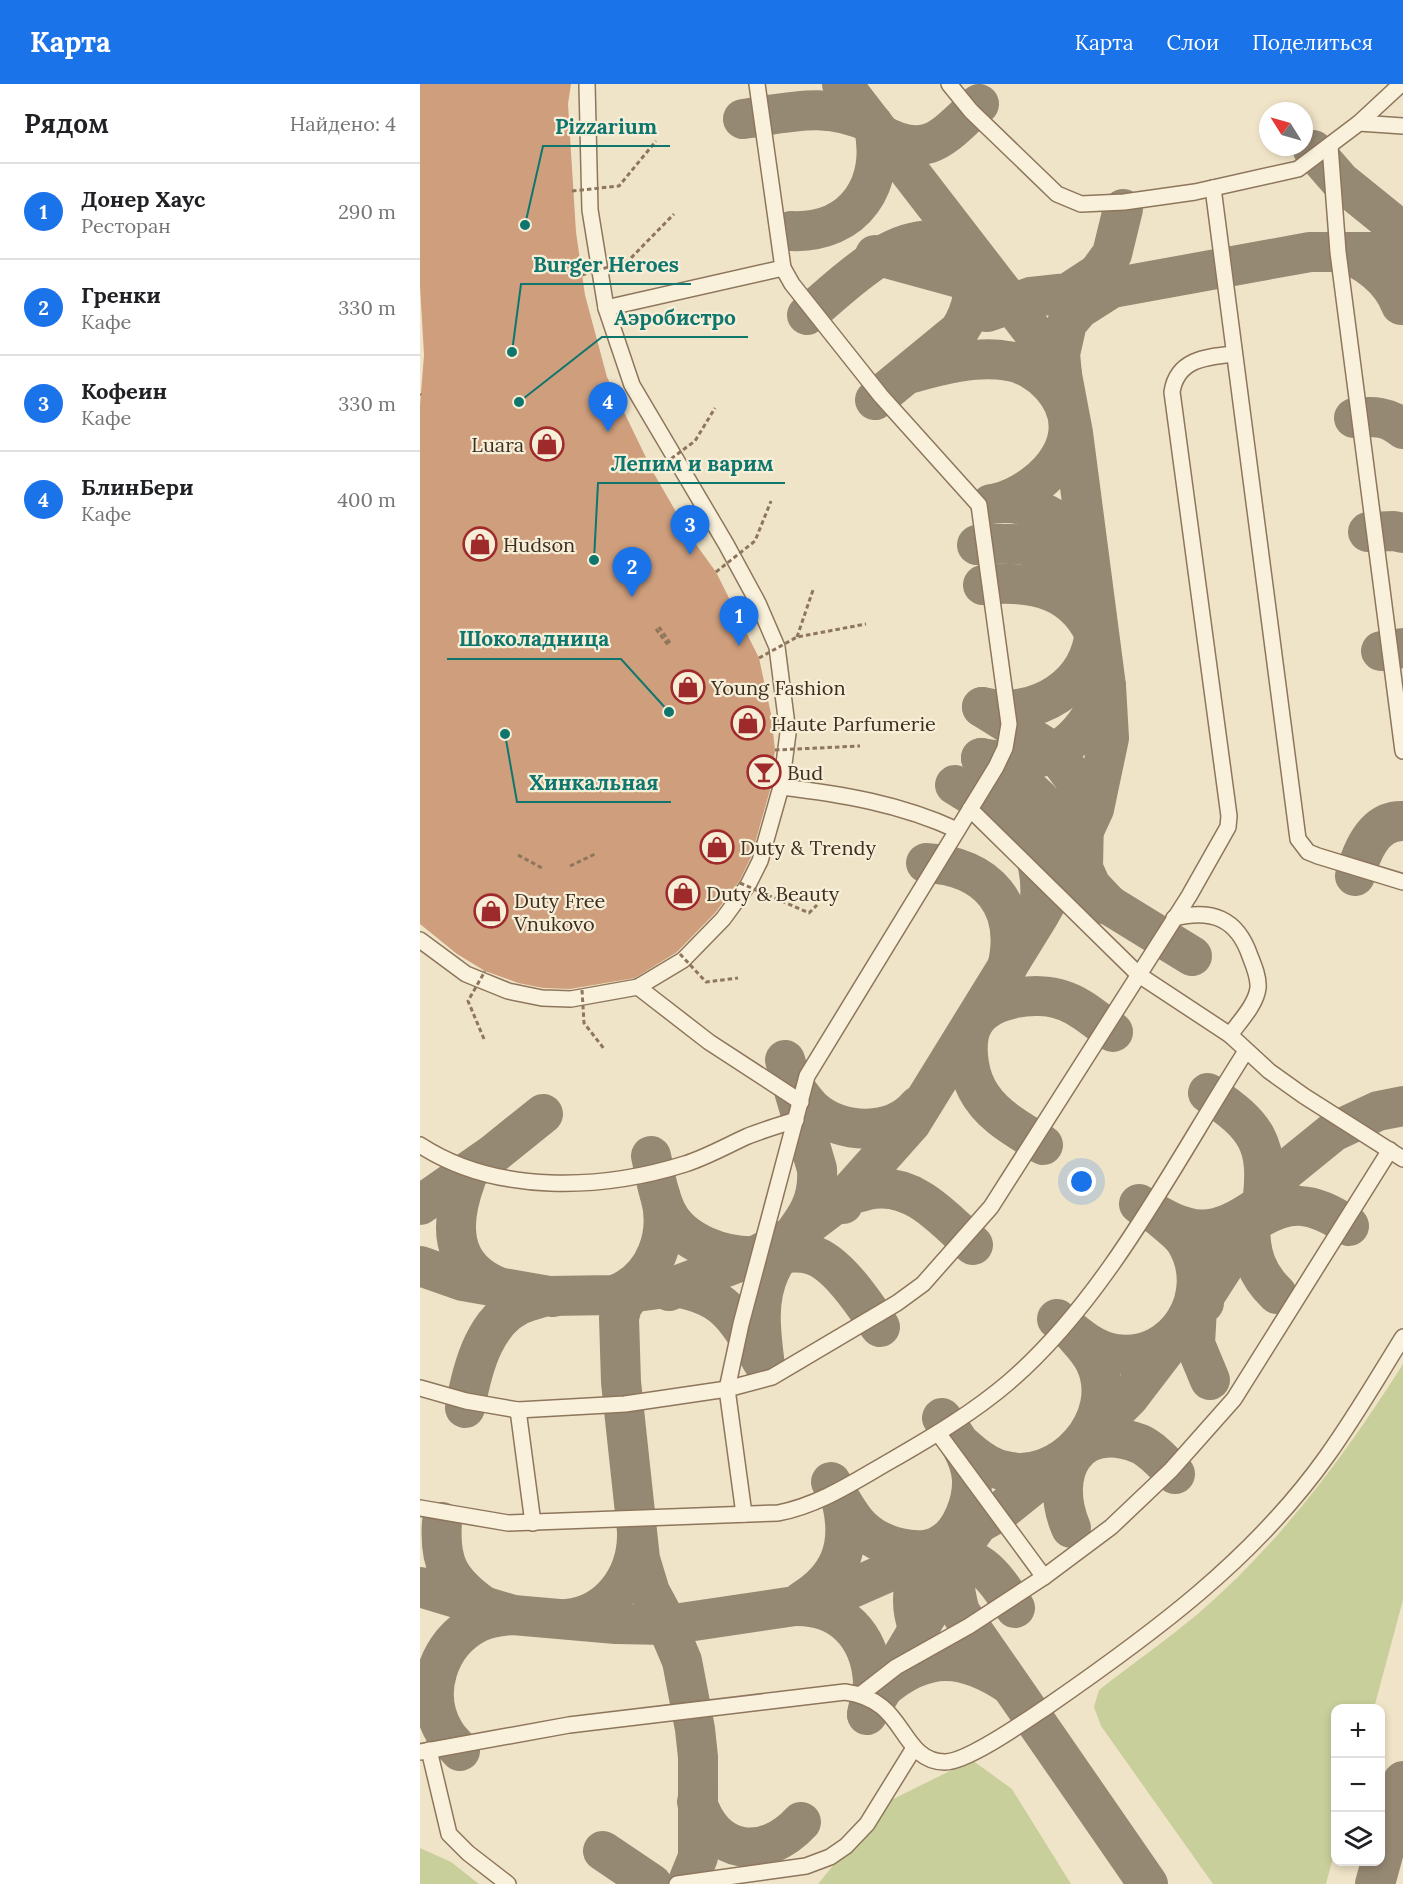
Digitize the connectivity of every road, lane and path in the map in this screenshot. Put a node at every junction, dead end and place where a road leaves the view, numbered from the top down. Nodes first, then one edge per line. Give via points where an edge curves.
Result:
1 (587, 84) edge
2 (757, 84) edge
3 (949, 84) edge
4 (1401, 84) edge
5 (1359, 123) junction
6 (1403, 126) edge
7 (656, 141) dead end
8 (1330, 146) junction
9 (1213, 188) junction
10 (572, 191) dead end
11 (674, 214) dead end
12 (783, 268) junction
13 (582, 275) dead end
14 (606, 308) junction
15 (1234, 354) junction
16 (715, 408) dead end
17 (653, 472) dead end
18 (771, 501) dead end
19 (716, 572) dead end
20 (813, 590) dead end
21 (866, 624) dead end
22 (657, 628) dead end
23 (797, 637) junction
24 (669, 644) dead end
25 (759, 658) dead end
26 (1402, 742) edge
27 (860, 746) dead end
28 (775, 750) dead end
29 (782, 787) junction
30 (970, 809) junction
31 (957, 830) junction
32 (597, 853) dead end
33 (518, 855) dead end
34 (570, 866) dead end
35 (542, 868) dead end
36 (1403, 882) edge
37 (740, 883) dead end
38 (817, 905) dead end
39 (1174, 918) junction
40 (420, 940) edge
41 (680, 954) dead end
42 (485, 971) dead end
43 (1139, 975) junction
44 (738, 978) dead end
45 (638, 987) junction
46 (582, 990) dead end
47 (1230, 1035) junction
48 (484, 1039) dead end
49 (605, 1050) dead end
50 (1246, 1051) junction
51 (801, 1102) junction
52 (796, 1120) junction
53 (420, 1145) edge
54 (1390, 1150) junction
55 (1403, 1159) edge
56 (1403, 1337) edge
57 (420, 1388) edge
58 (727, 1389) junction
59 (518, 1410) junction
60 (938, 1433) junction
61 (420, 1508) edge
62 (744, 1514) junction
63 (533, 1523) junction
64 (1044, 1577) junction
65 (860, 1695) junction
66 (914, 1748) junction
67 (425, 1751) edge
68 (489, 1878) edge
69 (508, 1884) edge
70 (677, 1884) edge

1 - 14 lane via 590,210
2 - 12 lane
3 - 9 lane via 1039,177 1069,200 1081,204 1124,202
4 - 5 lane
5 - 6 lane
5 - 8 lane
7 - 10 path, bridge via 619,186
8 - 9 lane via 1298,170
8 - 26 lane via 1338,252
9 - 15 lane
11 - 13 path, bridge via 628,261
12 - 14 lane
12 - 30 lane via 881,396 979,505 1009,724 1005,748
14 - 29 lane via 632,385 732,554 777,647 788,733
15 - 36 lane via 1298,839 1308,852
15 - 39 lane via 1186,365 1175,377 1172,392 1229,816 1224,836
16 - 17 path, bridge via 695,441
18 - 19 path, bridge via 755,541
20 - 23 path
21 - 23 path, bridge
22 - 24 path
23 - 25 path, bridge
27 - 28 path, bridge
29 - 31 lane via 894,805
29 - 45 lane via 760,861 748,885 723,919 682,960
30 - 31 lane
30 - 43 lane
31 - 51 lane via 811,1066
32 - 34 path
33 - 35 path
37 - 38 path, bridge via 809,913
39 - 43 lane
39 - 47 lane via 1192,914 1214,917 1240,932 1247,946 1258,988
40 - 45 lane via 466,974 508,991 571,999
41 - 44 path, bridge via 706,982
42 - 48 path, bridge via 468,1001
43 - 47 lane
43 - 58 lane via 991,1207 923,1284 874,1318 772,1377
45 - 51 lane via 709,1042
46 - 49 path, bridge via 584,1023
47 - 50 lane
50 - 54 lane via 1304,1096
50 - 60 lane via 1094,1288 1028,1365
51 - 52 lane
52 - 53 lane via 687,1164 608,1182 560,1184 501,1176 457,1163
52 - 58 lane
54 - 55 lane
54 - 64 lane via 1216,1421 1145,1497
56 - 66 lane via 1320,1465 1247,1550 1191,1601 1131,1649 976,1750 946,1762 932,1761
57 - 59 lane
58 - 59 lane via 625,1404
58 - 62 lane
59 - 63 lane
60 - 62 lane via 803,1508
60 - 64 lane
61 - 63 lane via 484,1521
62 - 63 lane
64 - 65 lane via 978,1621 896,1666
65 - 66 lane via 884,1708
65 - 67 lane via 837,1693 668,1711
66 - 70 lane via 867,1824 830,1857 806,1866
67 - 68 lane via 449,1834
68 - 69 lane

